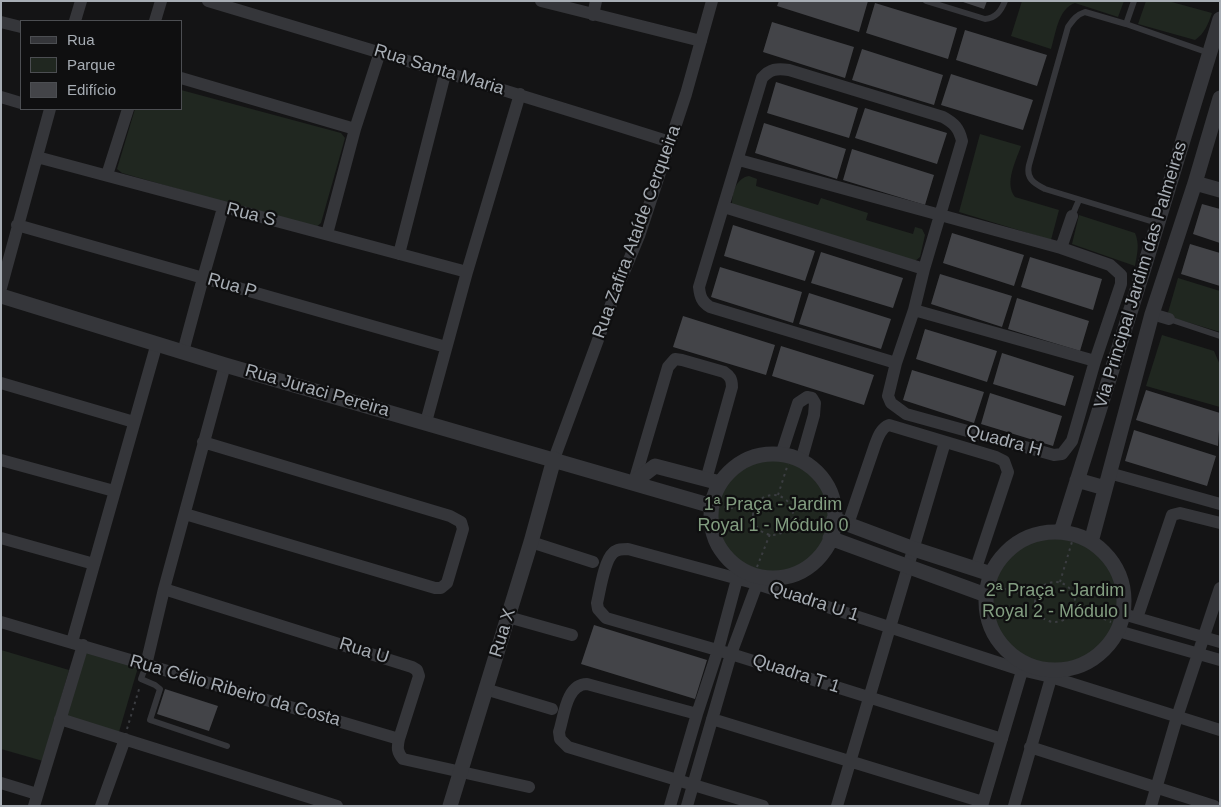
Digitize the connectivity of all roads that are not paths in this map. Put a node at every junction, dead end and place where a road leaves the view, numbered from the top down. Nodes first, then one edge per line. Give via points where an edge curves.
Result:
1 (81, 1) edge
2 (160, 1) edge
3 (208, 1) edge
4 (541, 1) edge
5 (596, 1) edge
6 (712, 1) edge
7 (926, 1) edge
8 (1005, 1) edge
9 (1134, 1) edge
10 (593, 15) junction
11 (1220, 19) edge
12 (75, 20) edge
13 (155, 20) edge
14 (1, 22) edge
15 (1126, 24) junction
16 (20, 27) edge
17 (701, 41) junction
18 (380, 52) junction
19 (1209, 53) junction
20 (445, 74) junction
21 (182, 78) edge
22 (520, 94) junction
23 (1, 98) edge
24 (1220, 98) edge
25 (20, 103) edge
26 (47, 110) edge
27 (128, 110) edge
28 (355, 129) junction
29 (670, 142) junction
30 (37, 157) junction
31 (739, 160) junction
32 (107, 175) junction
33 (1195, 183) junction
34 (1220, 190) edge
35 (1078, 200) junction
36 (724, 207) junction
37 (223, 208) junction
38 (940, 214) junction
39 (1072, 216) joint
40 (1157, 223) junction
41 (18, 225) junction
42 (327, 234) junction
43 (1062, 248) junction
44 (399, 254) junction
45 (924, 269) junction
46 (467, 272) junction
47 (202, 278) junction
48 (1, 288) edge
49 (1137, 290) junction
50 (1, 296) edge
51 (1157, 296) junction
52 (914, 310) junction
53 (1152, 314) junction
54 (1169, 319) joint
55 (1220, 336) edge
56 (157, 343) junction
57 (446, 347) junction
58 (183, 352) junction
59 (1095, 361) junction
60 (896, 362) junction
61 (225, 365) junction
62 (1, 383) edge
63 (134, 422) junction
64 (426, 422) junction
65 (203, 442) junction
66 (945, 442) junction
67 (554, 459) junction
68 (1, 460) edge
69 (1109, 473) junction
70 (1077, 480) junction
71 (713, 481) junction
72 (634, 482) junction
73 (1105, 488) junction
74 (114, 491) junction
75 (1220, 504) edge
76 (712, 506) junction
77 (185, 514) junction
78 (1220, 523) edge
79 (836, 527) junction
80 (1068, 533) junction
81 (1, 538) edge
82 (531, 542) junction
83 (1091, 542) junction
84 (914, 549) junction
85 (593, 562) dead end
86 (94, 564) junction
87 (908, 566) junction
88 (976, 568) junction
89 (739, 573) junction
90 (758, 578) junction
91 (988, 584) junction
92 (1220, 588) edge
93 (164, 589) junction
94 (508, 617) junction
95 (1, 622) edge
96 (1124, 622) junction
97 (889, 627) junction
98 (572, 635) dead end
99 (1204, 638) junction
100 (1220, 642) edge
101 (78, 644) junction
102 (718, 650) junction
103 (731, 654) junction
104 (1198, 654) junction
105 (1220, 660) edge
106 (146, 665) junction
107 (1023, 667) junction
108 (1052, 674) junction
109 (485, 689) junction
110 (868, 698) junction
111 (552, 709) dead end
112 (697, 714) junction
113 (1178, 717) junction
114 (60, 719) junction
115 (712, 719) junction
116 (1220, 730) edge
117 (124, 739) junction
118 (399, 739) junction
119 (1002, 739) junction
120 (227, 746) dead end
121 (1030, 748) junction
122 (850, 761) junction
123 (460, 772) junction
124 (677, 780) junction
125 (1, 783) edge
126 (693, 785) junction
127 (530, 787) dead end
128 (1156, 788) junction
129 (36, 800) edge
130 (983, 804) edge
131 (101, 806) edge
132 (337, 806) edge
133 (450, 806) edge
134 (670, 806) edge
135 (687, 806) edge
136 (763, 806) edge
137 (837, 806) edge
138 (1014, 806) edge
139 (1151, 806) edge
140 (1214, 806) edge

1 - 12 street
2 - 13 street
3 - 18 street, Rua Santa Maria
4 - 10 street
5 - 10 street
6 - 17 street, Rua Zafira Ataíde Cerqueira
7 - 8 lane via 990,19 996,16
9 - 15 lane
10 - 17 street
11 - 19 street, Via Principal Jardim das Palmeiras
14 - 16 street
15 - 19 lane
15 - 35 lane via 1084,12 1073,19 1027,172 1037,185
17 - 29 street, Rua Zafira Ataíde Cerqueira
18 - 20 street, Rua Santa Maria
18 - 28 street
19 - 40 street, Via Principal Jardim das Palmeiras
20 - 22 street, Rua Santa Maria
20 - 44 street
21 - 28 street
22 - 29 street, Rua Santa Maria
22 - 46 street
23 - 25 street
24 - 33 street, Via Principal Jardim das Palmeiras
26 - 30 street
27 - 32 street
28 - 42 street
29 - 67 street, Rua Zafira Ataíde Cerqueira via 640,236 616,291
30 - 32 street, Rua S
30 - 41 street
31 - 36 street
31 - 38 street
31 - 38 street via 762,78 773,69 789,70 934,114 958,127 962,140
32 - 37 street, Rua S
33 - 34 street
33 - 51 street, Via Principal Jardim das Palmeiras
35 - 39 lane
35 - 40 lane
36 - 45 street
36 - 60 street via 699,287 704,303
37 - 42 street, Rua S
37 - 47 street
38 - 43 street
38 - 45 street
39 - 43 street
40 - 49 street, Via Principal Jardim das Palmeiras
41 - 47 street, Rua P
41 - 48 street
42 - 44 street, Rua S
43 - 59 street, Quadra H via 1110,265 1120,275 1121,284
44 - 46 street, Rua S
45 - 52 street
46 - 57 street
47 - 57 street, Rua P
47 - 58 street
49 - 51 street
49 - 70 street, Via Principal Jardim das Palmeiras
50 - 56 street, Rua Juraci Pereira
51 - 53 street, Via Principal Jardim das Palmeiras
52 - 59 street
52 - 60 street
53 - 54 street
53 - 69 street, Via Principal Jardim das Palmeiras
54 - 55 lane
56 - 58 street, Rua Juraci Pereira
56 - 63 street
57 - 64 street
58 - 61 street, Rua Juraci Pereira
59 - 60 street, Quadra H via 1072,441 1062,454 906,414 891,403 888,396
61 - 64 street, Rua Juraci Pereira
61 - 65 street
62 - 63 street
63 - 74 street
64 - 67 street, Rua Juraci Pereira
65 - 77 street
65 - 77 street via 450,516 461,522 463,529 447,583 435,588
66 - 79 street via 889,425 882,430
66 - 84 street
66 - 88 street via 996,457 1004,461 1008,472
67 - 72 street, Rua Juraci Pereira
67 - 82 street, Rua X
68 - 74 street
69 - 73 street, Via Principal Jardim das Palmeiras
69 - 75 street
70 - 73 street
70 - 80 street, Via Principal Jardim das Palmeiras
71 - 72 street via 655,466
71 - 72 street via 732,380 724,372 675,359 668,367
71 - 76 street
71 - 79 street via 744,461 762,455 790,458 812,469 822,479 833,505
72 - 76 street, Rua Juraci Pereira
73 - 83 street, Via Principal Jardim das Palmeiras
74 - 86 street
76 - 89 street via 711,524 716,541
77 - 93 street
78 - 96 street via 1180,513 1172,515
79 - 84 street
79 - 87 street
79 - 90 street via 824,550 803,570 776,578
80 - 83 street
80 - 91 street via 1039,533 1019,541 1002,555
81 - 86 street
82 - 85 street
82 - 94 street, Rua X
83 - 96 street via 1109,557 1121,578
84 - 87 street
84 - 88 street
86 - 101 street
87 - 91 street
87 - 97 street
88 - 91 street
89 - 90 street
89 - 102 street
89 - 102 street, Quadra T 1 via 628,549 620,549 608,560 597,603 606,618
90 - 97 street, Quadra U 1
90 - 103 street
91 - 107 street via 986,611 991,627 999,642
92 - 99 street
93 - 106 street
93 - 118 street, Rua U via 417,670 419,676
94 - 98 street
94 - 109 street, Rua X
95 - 101 street, Rua Célio Ribeiro da Costa
96 - 99 street
96 - 104 street
96 - 108 street via 1098,656
97 - 107 street, Quadra U 1
97 - 110 street
99 - 100 street
99 - 104 street
101 - 106 street, Rua Célio Ribeiro da Costa
101 - 114 street
102 - 103 street, Quadra T 1
102 - 112 street
103 - 110 street, Quadra T 1
103 - 115 street
104 - 105 street
104 - 113 street
106 - 118 street, Rua Célio Ribeiro da Costa
106 - 120 lane via 142,680 160,689 150,720
107 - 108 street via 1034,667
107 - 119 street
108 - 113 street
108 - 121 street
109 - 111 street
109 - 123 street, Rua X
110 - 119 street, Quadra T 1
110 - 122 street
112 - 124 street
112 - 124 street via 587,684 575,687 567,705 559,732 560,739 568,747
113 - 116 street
113 - 128 street
114 - 117 street
114 - 129 street
115 - 122 street
115 - 126 street
117 - 131 street
117 - 132 street
118 - 123 street via 398,753 403,759
119 - 130 street
121 - 128 street
121 - 138 street
122 - 130 street
122 - 137 street
123 - 127 street
123 - 133 street, Rua X
124 - 126 street
124 - 134 street
125 - 129 street
126 - 135 street
126 - 136 street
128 - 139 street
128 - 140 street

